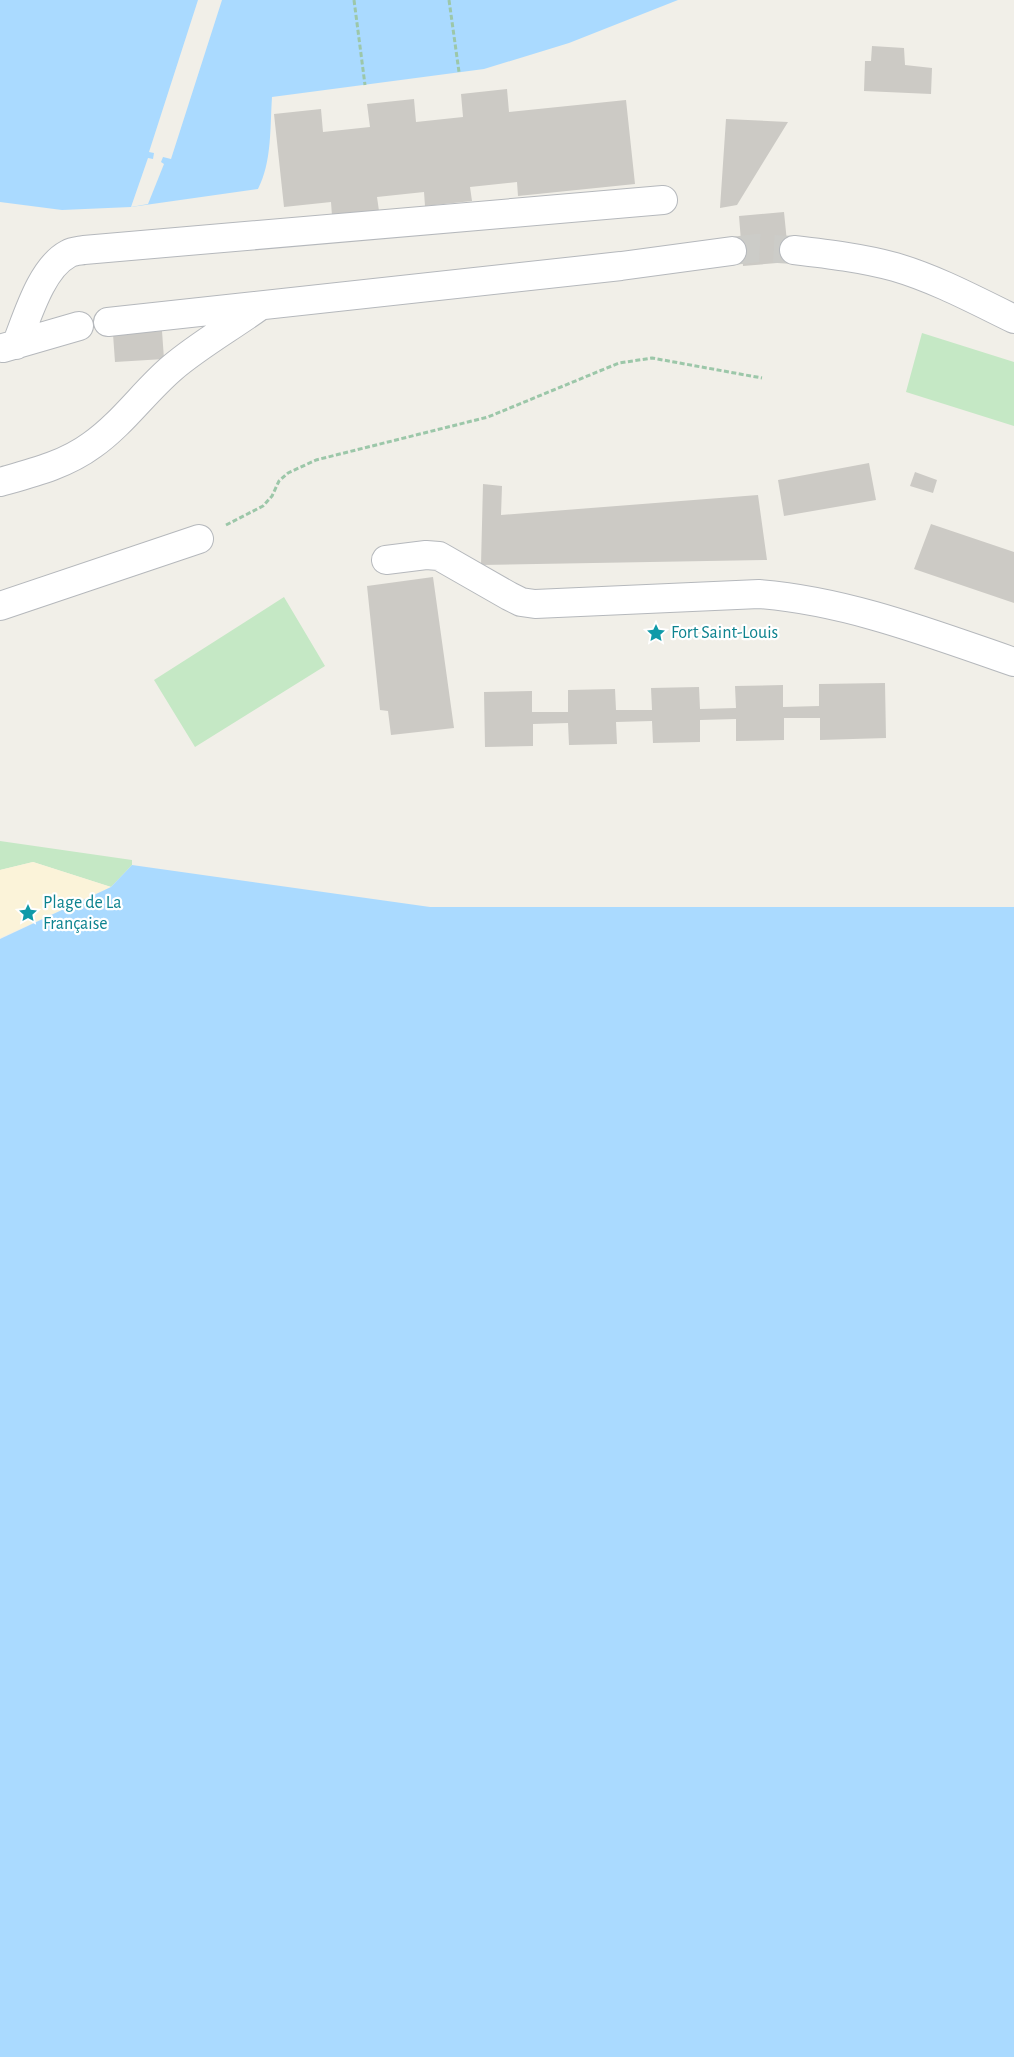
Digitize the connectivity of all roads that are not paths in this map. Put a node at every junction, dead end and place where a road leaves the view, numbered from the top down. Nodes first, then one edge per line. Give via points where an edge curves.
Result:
1 (663, 200) dead end
2 (794, 250) tunnel mouth
3 (732, 251) tunnel mouth
4 (261, 306) junction
5 (1014, 319) edge
6 (108, 322) dead end
7 (79, 326) dead end
8 (8, 347) edge
9 (0, 482) edge
10 (199, 539) road end
11 (386, 560) dead end
12 (0, 606) edge
13 (1014, 662) edge

1 - 8 lane via 84,250 68,254 53,267
2 - 5 lane via 851,257 898,268
3 - 4 lane
4 - 6 lane
4 - 9 lane via 173,367 92,446 52,467
7 - 8 lane
10 - 12 lane
11 - 13 lane via 439,556 509,596 535,604 759,594 777,596 887,619

